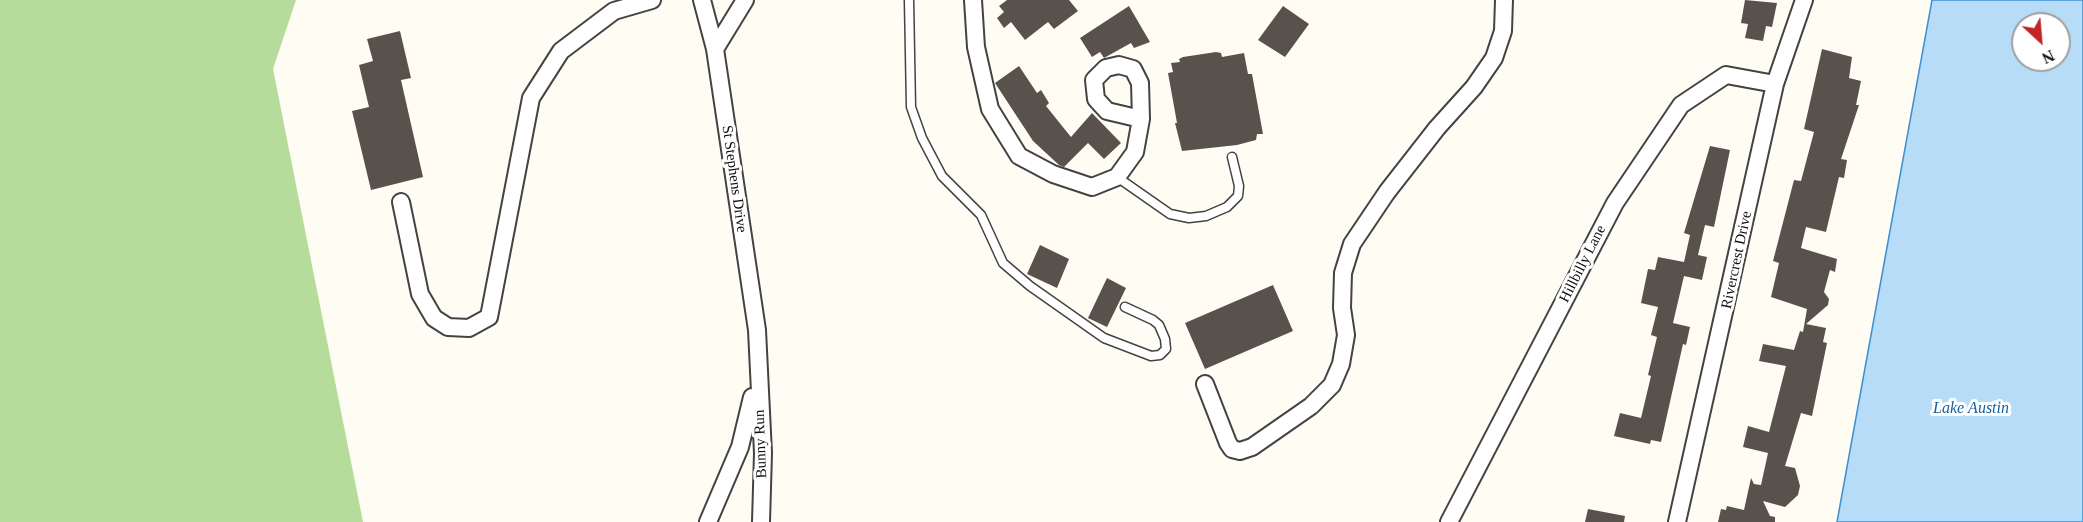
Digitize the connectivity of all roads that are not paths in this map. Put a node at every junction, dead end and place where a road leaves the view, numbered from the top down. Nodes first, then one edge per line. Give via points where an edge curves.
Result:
1 (652, 0) edge
2 (702, 0) edge
3 (745, 0) edge
4 (909, 0) edge
5 (973, 0) edge
6 (1504, 0) edge
7 (1804, 0) edge
8 (715, 48) junction
9 (1775, 84) junction
10 (1141, 119) dead end
11 (1232, 157) dead end
12 (1117, 177) junction
13 (401, 202) dead end
14 (1125, 307) dead end
15 (757, 367) junction
16 (1205, 384) dead end
17 (708, 522) edge
18 (761, 522) edge
19 (1449, 522) edge
20 (1677, 522) edge

1 - 13 street via 614,11 561,51 531,98 489,317 469,328 448,327 434,318 420,294
2 - 8 street, St Stephens Drive
3 - 8 street
4 - 14 lane via 911,107 922,138 942,176 981,215 1003,264 1104,338 1151,356 1160,355 1166,349 1159,325
5 - 12 street via 976,47 990,109 1019,156 1053,174 1092,187
6 - 16 street via 1503,32 1494,58 1387,192 1352,244 1343,273 1342,308 1347,335 1332,385 1311,406 1252,447 1240,451 1228,443
7 - 9 street, Rivercrest Drive
8 - 15 street, St Stephens Drive via 757,330
9 - 19 street, Hillbilly Lane via 1726,75 1681,105 1615,203
9 - 20 street, Rivercrest Drive
10 - 12 street via 1135,152
11 - 12 lane via 1238,196 1227,207 1206,216 1170,214
15 - 17 street via 740,447
15 - 18 street, Bunny Run via 763,453

